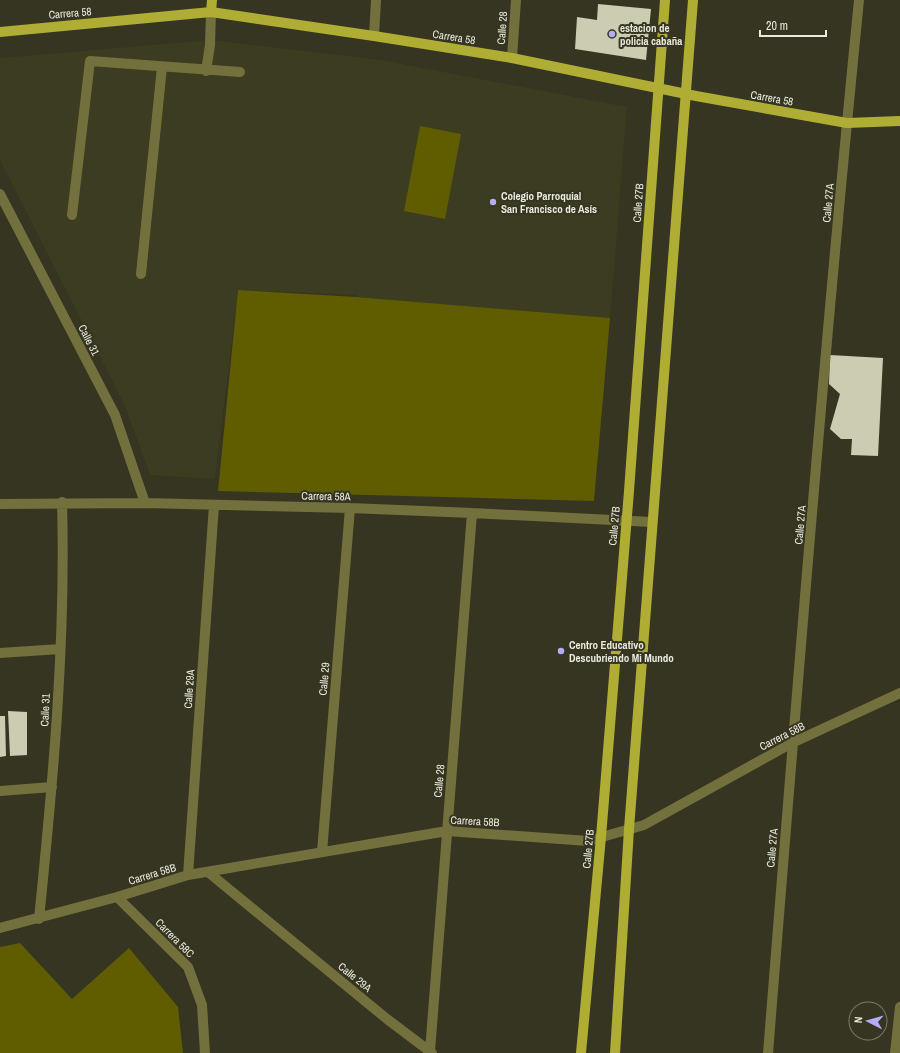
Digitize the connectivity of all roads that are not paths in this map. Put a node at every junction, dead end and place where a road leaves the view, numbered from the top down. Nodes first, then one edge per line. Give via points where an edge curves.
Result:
1 (212, 0) edge
2 (376, 0) edge
3 (516, 0) edge
4 (665, 0) edge
5 (692, 0) edge
6 (859, 0) edge
7 (211, 12) junction
8 (0, 32) edge
9 (374, 36) junction
10 (512, 58) junction
11 (162, 67) junction
12 (206, 71) junction
13 (240, 72) dead end
14 (658, 88) junction
15 (685, 94) junction
16 (900, 121) edge
17 (847, 124) junction
18 (0, 194) edge
19 (72, 215) dead end
20 (141, 274) dead end
21 (62, 502) junction
22 (145, 503) junction
23 (0, 504) edge
24 (214, 505) junction
25 (350, 508) junction
26 (472, 512) junction
27 (626, 520) junction
28 (652, 522) junction
29 (60, 649) junction
30 (0, 653) edge
31 (900, 693) edge
32 (792, 743) junction
33 (52, 787) junction
34 (0, 791) edge
35 (629, 830) junction
36 (447, 831) junction
37 (601, 838) junction
38 (322, 852) junction
39 (208, 872) junction
40 (188, 875) junction
41 (117, 897) junction
42 (39, 919) junction
43 (0, 928) edge
44 (900, 1008) edge
45 (431, 1052) edge
46 (205, 1053) edge
47 (581, 1053) edge
48 (614, 1053) edge
49 (768, 1053) edge
50 (896, 1053) edge

1 - 7 main road
2 - 9 street
3 - 10 street, Calle 28
4 - 14 main road, Calle 27B
5 - 15 main road
6 - 17 street, Calle 27A
7 - 8 main road, Carrera 58
7 - 9 main road, Carrera 58
7 - 12 street
9 - 10 main road, Carrera 58
10 - 14 main road, Carrera 58
11 - 12 street
11 - 19 street via 90,61
11 - 20 street
12 - 13 street
14 - 15 main road, Carrera 58
14 - 27 main road, Calle 27B
15 - 17 main road, Carrera 58
15 - 28 main road
16 - 17 main road, Carrera 58
17 - 32 street, Calle 27A
18 - 22 street, Calle 31 via 115,415
21 - 22 street, Carrera 58A
21 - 23 street, Carrera 58A
21 - 29 street, Calle 31
22 - 24 street, Carrera 58A
24 - 25 street, Carrera 58A
24 - 40 street, Calle 29A
25 - 26 street, Carrera 58A
25 - 38 street, Calle 29
26 - 27 street, Carrera 58A
26 - 36 street, Calle 28
27 - 28 street, Carrera 58A
27 - 37 main road, Calle 27B
28 - 35 main road
29 - 30 street
29 - 33 street, Calle 31
31 - 32 street, Carrera 58B
32 - 35 street, Carrera 58B via 644,825
32 - 49 street, Calle 27A
33 - 34 street
33 - 42 street, Calle 31
35 - 37 street, Carrera 58B
35 - 48 main road
36 - 37 street, Carrera 58B via 588,841
36 - 38 street, Carrera 58B
36 - 45 street, Calle 28
37 - 47 main road, Calle 27B
38 - 39 street, Carrera 58B
39 - 40 street, Carrera 58B
39 - 45 street, Calle 29A
40 - 41 street, Carrera 58B
41 - 42 street, Carrera 58B
41 - 46 street, Carrera 58C via 188,967 202,1005
42 - 43 street, Carrera 58B
44 - 50 street

